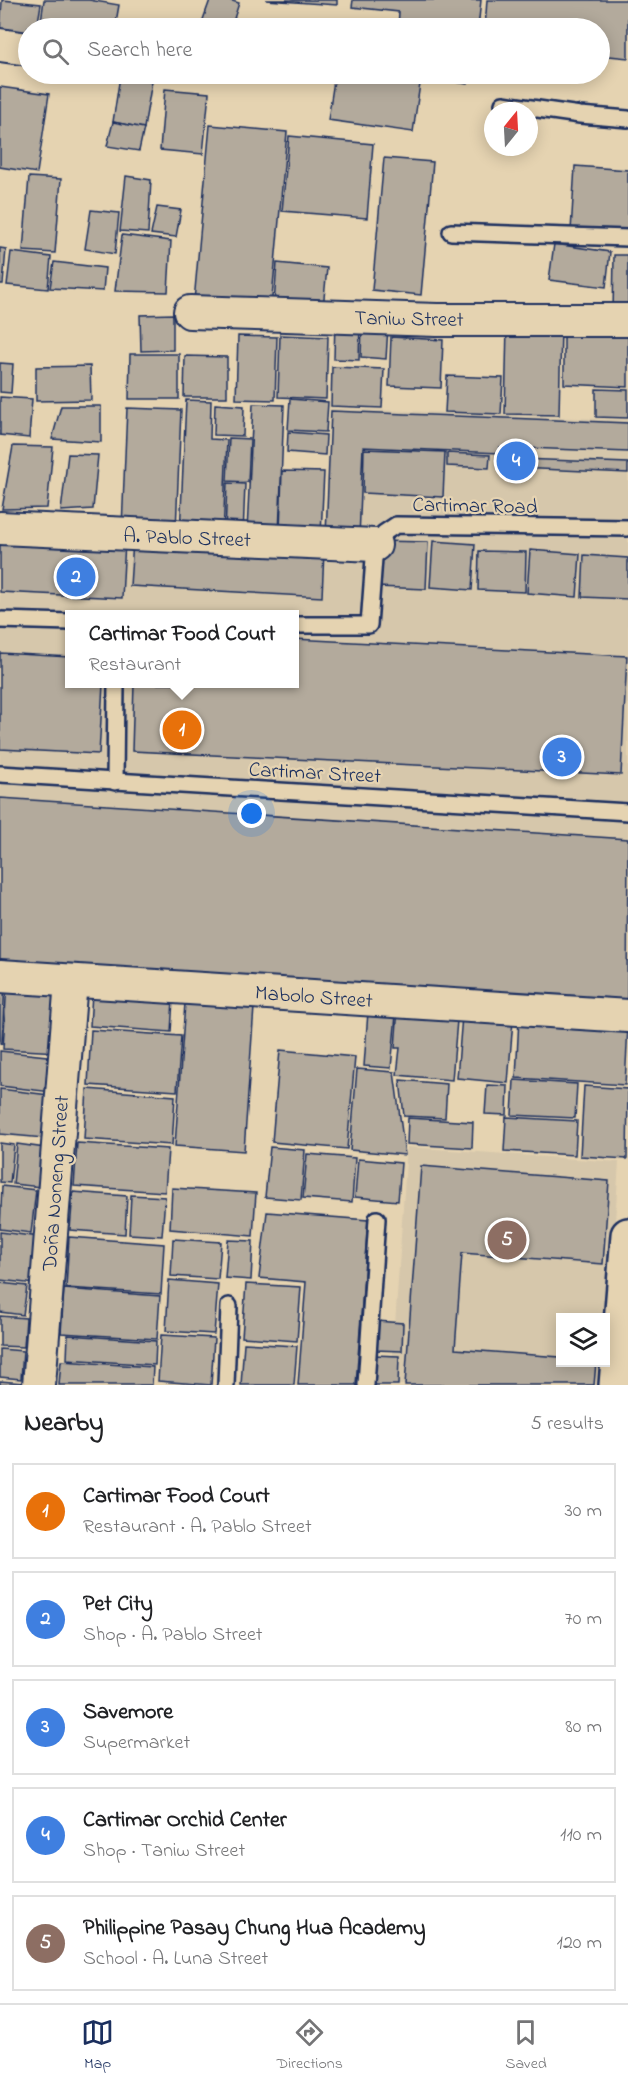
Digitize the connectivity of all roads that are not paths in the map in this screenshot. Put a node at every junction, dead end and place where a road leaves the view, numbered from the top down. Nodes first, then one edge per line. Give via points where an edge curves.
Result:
1 (0, 45) edge
2 (18, 48) edge
3 (538, 109) edge
4 (628, 119) edge
5 (451, 232) dead end
6 (628, 238) edge
7 (190, 312) dead end
8 (628, 320) edge
9 (0, 528) edge
10 (628, 528) edge
11 (375, 544) junction
12 (0, 620) edge
13 (65, 622) edge
14 (299, 625) edge
15 (116, 688) edge
16 (0, 774) edge
17 (116, 782) junction
18 (628, 812) edge
19 (0, 976) edge
20 (71, 981) junction
21 (628, 1016) edge
22 (377, 1219) dead end
23 (628, 1235) edge
24 (229, 1306) dead end
25 (39, 1385) edge
26 (226, 1385) edge
27 (366, 1385) edge
28 (616, 1385) edge

1 - 2 street
3 - 4 lane
5 - 6 lane
7 - 8 street, Taniw Street via 437,320
9 - 11 street, A. Pablo Street
10 - 11 lane, Cartimar Road via 396,525
11 - 14 lane via 369,625
12 - 13 lane
15 - 17 lane
16 - 17 lane, Cartimar Street
17 - 18 lane, Cartimar Street
19 - 20 street, Mabolo Street
20 - 21 street, Mabolo Street
20 - 25 street, Doña Noneng Street
22 - 27 lane
23 - 28 street
24 - 26 lane

